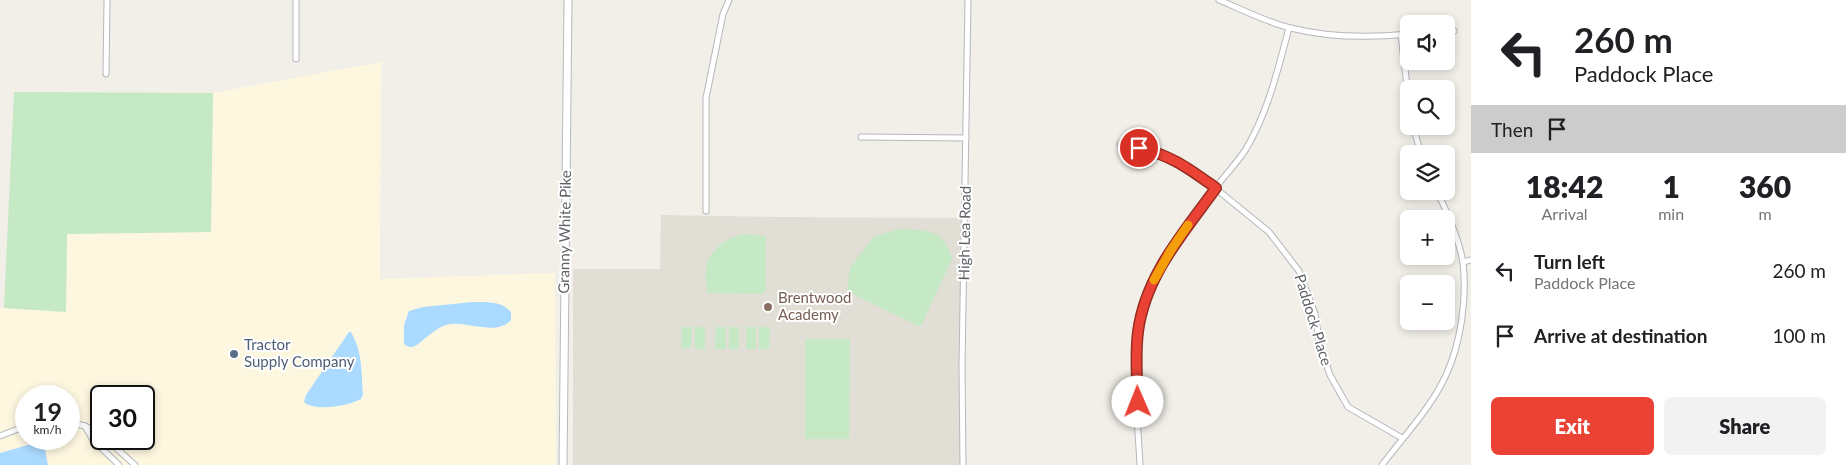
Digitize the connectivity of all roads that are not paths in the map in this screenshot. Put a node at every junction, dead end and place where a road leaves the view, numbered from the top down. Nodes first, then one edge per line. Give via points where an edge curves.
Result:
1 (107, 0) edge
2 (296, 0) edge
3 (568, 0) edge
4 (729, 0) edge
5 (968, 0) edge
6 (1219, 0) edge
7 (1289, 28) junction
8 (1400, 35) edge
9 (296, 59) dead end
10 (106, 74) dead end
11 (861, 137) dead end
12 (966, 138) junction
13 (1120, 144) dead end
14 (1216, 188) junction
15 (1441, 200) edge
16 (706, 211) dead end
17 (1471, 260) edge
18 (1463, 262) junction
19 (80, 425) edge
20 (85, 426) junction
21 (90, 428) edge
22 (15, 430) edge
23 (0, 436) edge
24 (1402, 438) junction
25 (118, 450) edge
26 (119, 465) edge
27 (135, 465) edge
28 (563, 465) edge
29 (963, 465) edge
30 (1140, 465) edge
31 (1382, 465) edge

1 - 10 street
2 - 9 street
3 - 28 main road, Granny White Pike
4 - 16 street via 723,14 706,98
5 - 12 street, High Lea Road
6 - 7 street
7 - 8 street via 1350,37
7 - 14 street via 1261,120 1245,150
11 - 12 street
12 - 29 street, High Lea Road
13 - 14 street, Paddock Place via 1158,153 1181,163
14 - 24 street, Paddock Place via 1269,232 1299,271 1330,375 1348,407
14 - 30 street via 1171,250 1147,294 1138,332
15 - 18 street
17 - 18 street
18 - 24 street via 1461,325 1454,352 1446,375
19 - 20 street
20 - 21 street
20 - 26 street via 93,440
22 - 23 street
24 - 31 street
25 - 27 street

